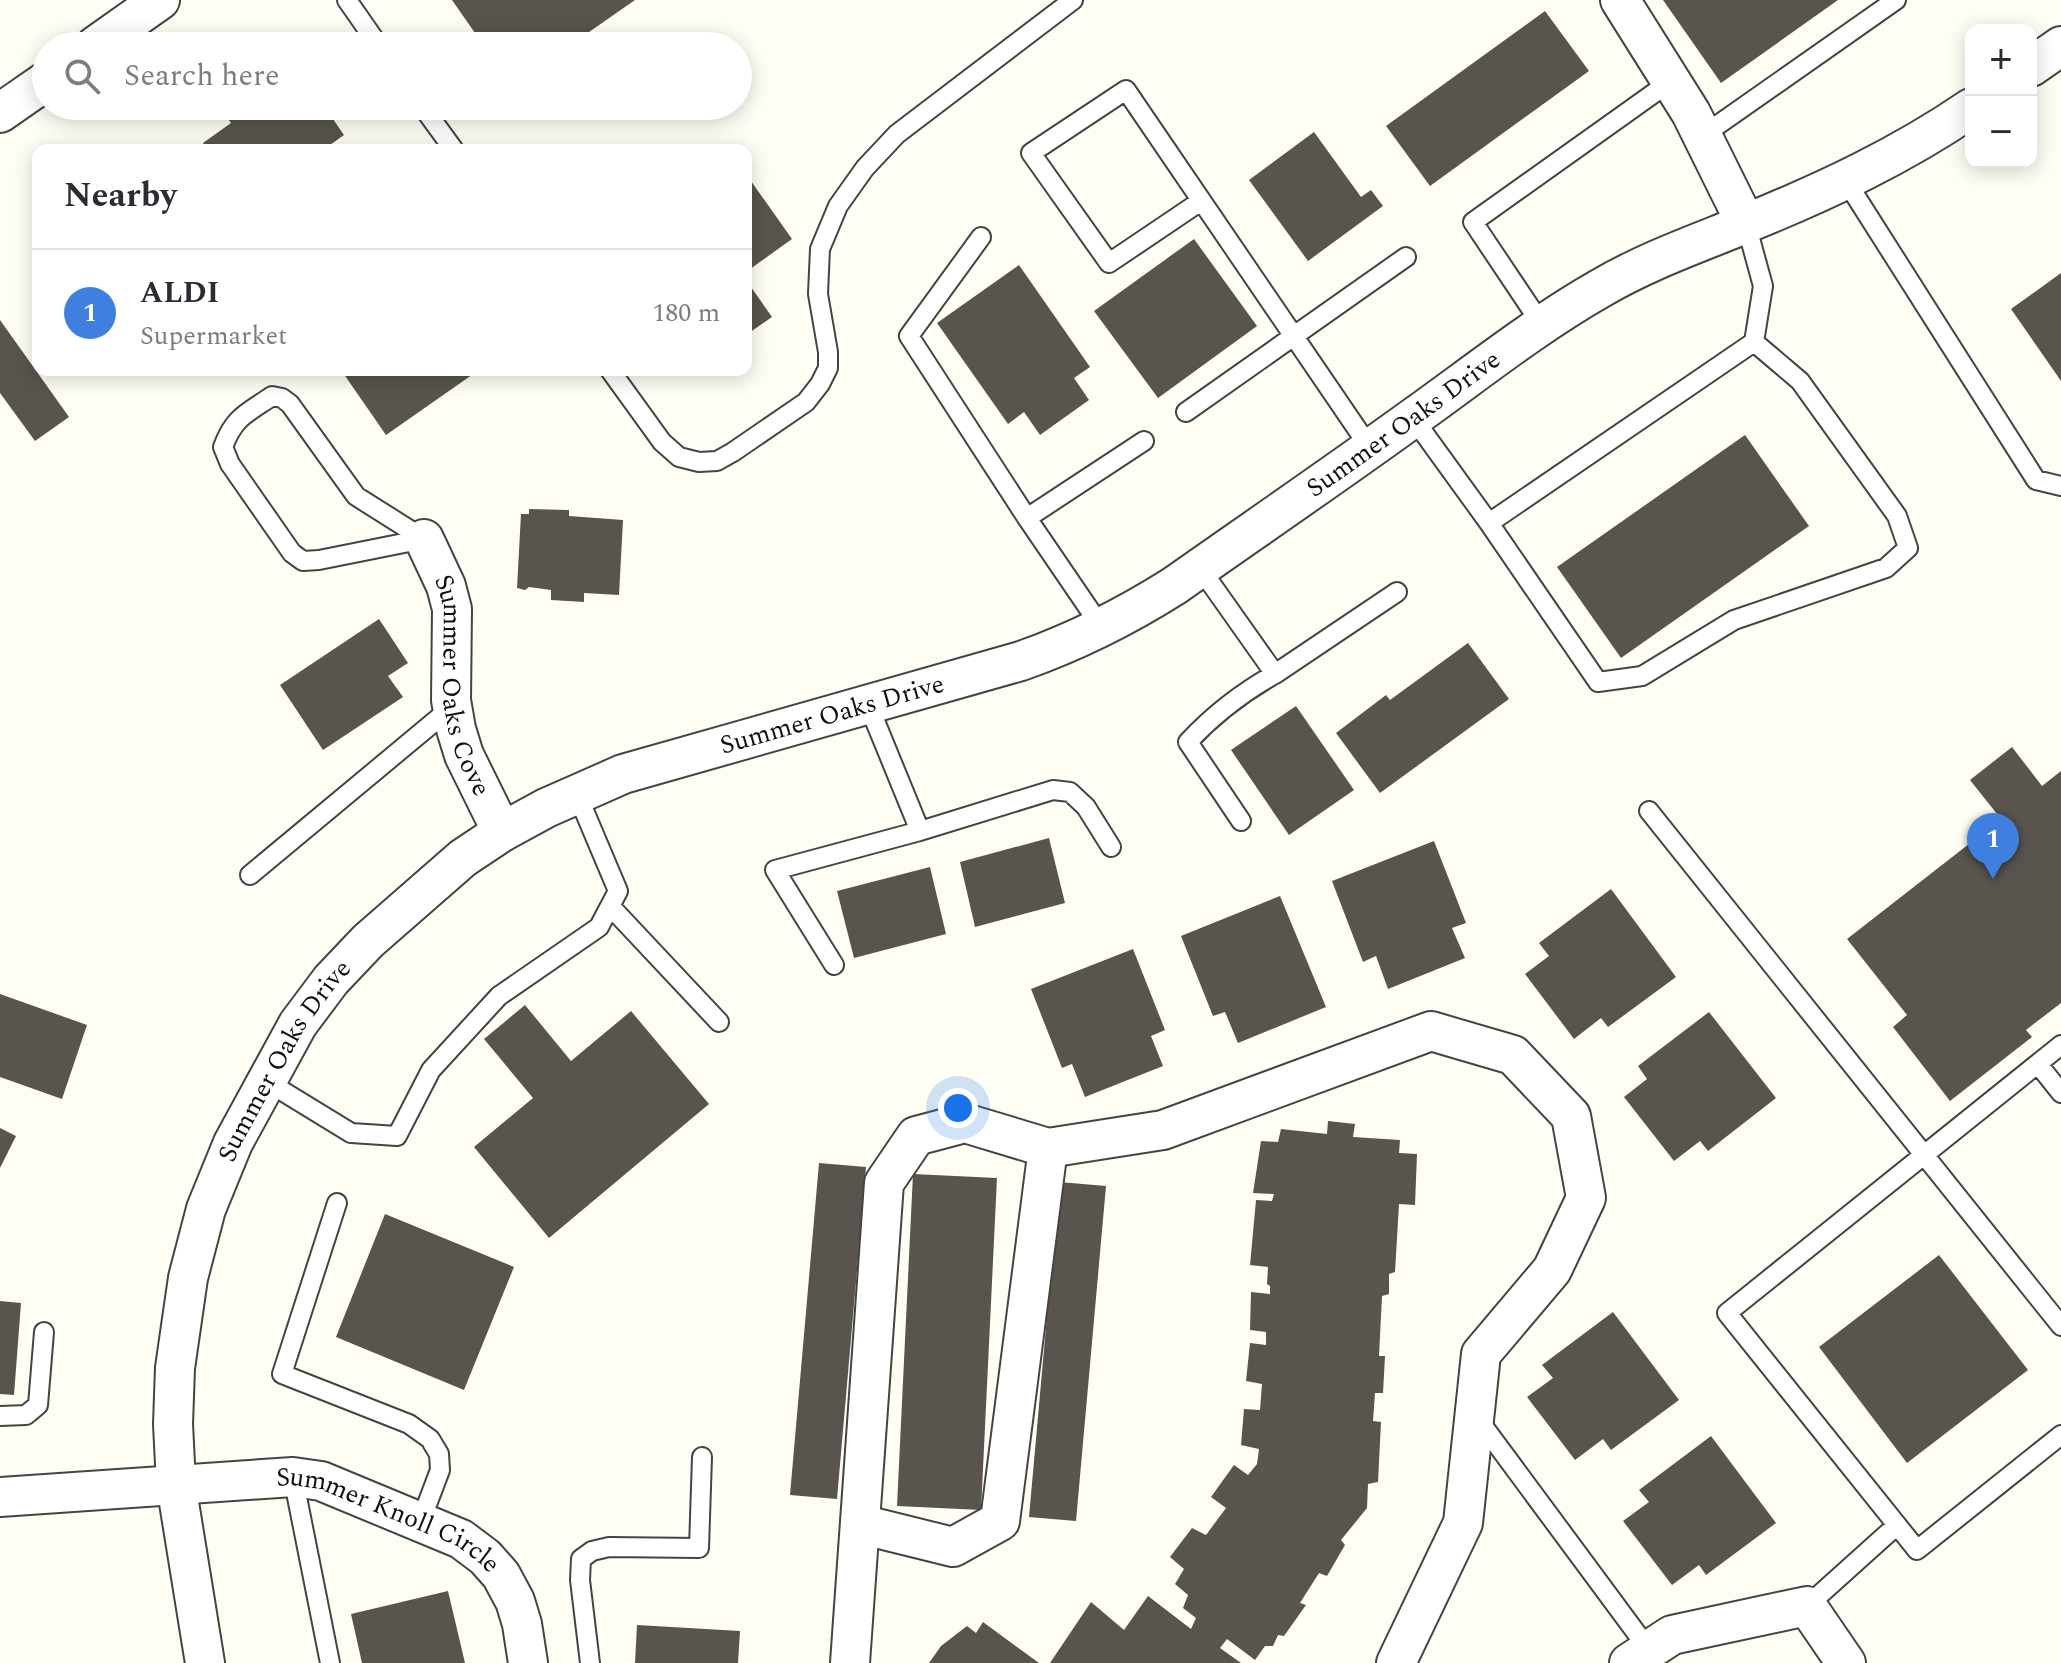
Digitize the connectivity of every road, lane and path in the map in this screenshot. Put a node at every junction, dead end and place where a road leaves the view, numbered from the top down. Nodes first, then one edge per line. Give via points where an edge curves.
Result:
1 (160, 0) edge
2 (347, 0) edge
3 (1073, 0) edge
4 (1620, 0) edge
5 (1896, 0) edge
6 (115, 32) edge
7 (369, 32) edge
8 (2061, 46) edge
9 (2037, 63) edge
10 (1671, 81) junction
11 (32, 91) edge
12 (1965, 112) edge
13 (0, 113) edge
14 (432, 120) edge
15 (1702, 136) junction
16 (450, 144) edge
17 (1846, 181) junction
18 (1201, 201) junction
19 (1746, 224) junction
20 (981, 237) dead end
21 (1406, 257) dead end
22 (1542, 325) junction
23 (1293, 337) junction
24 (1754, 342) junction
25 (614, 376) edge
26 (1186, 412) dead end
27 (1413, 418) junction
28 (1144, 441) dead end
29 (1370, 448) junction
30 (2061, 486) edge
31 (1027, 518) junction
32 (1489, 523) junction
33 (424, 539) junction
34 (1200, 568) junction
35 (1397, 592) dead end
36 (1102, 628) junction
37 (1275, 674) junction
38 (868, 704) junction
39 (452, 707) junction
40 (577, 794) junction
41 (1649, 811) dead end
42 (1241, 821) dead end
43 (920, 831) junction
44 (502, 832) junction
45 (1111, 847) dead end
46 (250, 875) dead end
47 (610, 906) junction
48 (834, 965) dead end
49 (719, 1022) dead end
50 (2061, 1045) edge
51 (2038, 1064) junction
52 (266, 1081) junction
53 (2061, 1093) edge
54 (1048, 1148) junction
55 (1924, 1155) junction
56 (337, 1203) dead end
57 (2061, 1326) edge
58 (44, 1332) dead end
59 (1474, 1414) junction
60 (0, 1416) edge
61 (2061, 1435) edge
62 (702, 1457) dead end
63 (293, 1477) junction
64 (176, 1484) junction
65 (0, 1497) edge
66 (420, 1523) junction
67 (860, 1524) junction
68 (1897, 1525) junction
69 (1807, 1606) junction
70 (1639, 1657) edge
71 (205, 1663) edge
72 (330, 1663) edge
73 (528, 1663) edge
74 (590, 1663) edge
75 (850, 1663) edge
76 (1396, 1663) edge
77 (1846, 1663) edge

1 - 6 street
2 - 7 lane
3 - 25 lane via 897,134 838,206 820,249 818,294 828,368 806,402 717,461 699,462 679,457 662,442
4 - 10 street
5 - 15 lane
8 - 9 street
10 - 15 street
10 - 22 lane via 1473,222
11 - 13 street
12 - 17 street, Summer Oaks Drive
14 - 16 lane
15 - 19 street
17 - 19 street, Summer Oaks Drive
17 - 30 lane via 2036,480
18 - 18 lane via 1126,90 1031,153 1109,263
18 - 23 lane
19 - 22 street, Summer Oaks Drive via 1657,259
19 - 24 lane via 1763,286
20 - 31 lane via 909,336
21 - 23 lane
22 - 27 street, Summer Oaks Drive
23 - 26 lane
23 - 29 lane
24 - 32 lane
24 - 32 lane via 1800,381 1897,516 1908,548 1886,568 1734,620 1642,676 1598,682
27 - 29 street, Summer Oaks Drive
27 - 32 lane
28 - 31 lane
29 - 34 street, Summer Oaks Drive
31 - 36 lane
33 - 33 lane via 356,496 282,398 272,396 229,430 223,447 230,464 303,561
33 - 39 street, Summer Oaks Cove via 452,609
34 - 36 street, Summer Oaks Drive
34 - 37 lane
35 - 37 lane
36 - 38 street, Summer Oaks Drive via 1021,661
37 - 42 lane via 1188,742
38 - 40 street, Summer Oaks Drive via 623,774
38 - 43 lane
39 - 44 street, Summer Oaks Cove via 464,755
39 - 46 lane
40 - 44 street, Summer Oaks Drive
40 - 47 lane via 618,891
41 - 55 lane
43 - 45 lane via 1053,790 1070,792 1086,807
43 - 48 lane via 775,870
44 - 52 street, Summer Oaks Drive via 463,858 331,980
47 - 49 lane
47 - 52 lane via 599,927 499,996 431,1070 397,1136 351,1133
50 - 51 lane
51 - 53 lane
51 - 55 lane
52 - 64 street, Summer Oaks Drive via 206,1209 188,1278 175,1368
54 - 59 street via 1163,1130 1431,1031 1513,1055 1571,1116 1586,1198 1552,1270 1481,1354
54 - 67 street via 1000,1521 953,1547
54 - 67 street via 965,1123 916,1136 884,1183
55 - 57 lane
55 - 68 lane via 1727,1313
56 - 66 lane via 282,1374 409,1424 430,1439 440,1470
58 - 60 lane via 38,1405 26,1415
59 - 70 lane
59 - 76 street via 1463,1523
61 - 68 lane via 1917,1550
62 - 74 lane via 699,1548 609,1547 581,1559
63 - 64 street, Summer Knoll Circle
63 - 66 street, Summer Knoll Circle via 321,1481
63 - 72 lane
64 - 65 street, Summer Knoll Circle
64 - 71 street, Summer Oaks Drive
66 - 73 street, Summer Knoll Circle via 461,1539 501,1575 515,1601
67 - 75 street
68 - 69 lane
69 - 70 street via 1672,1635
69 - 77 street

